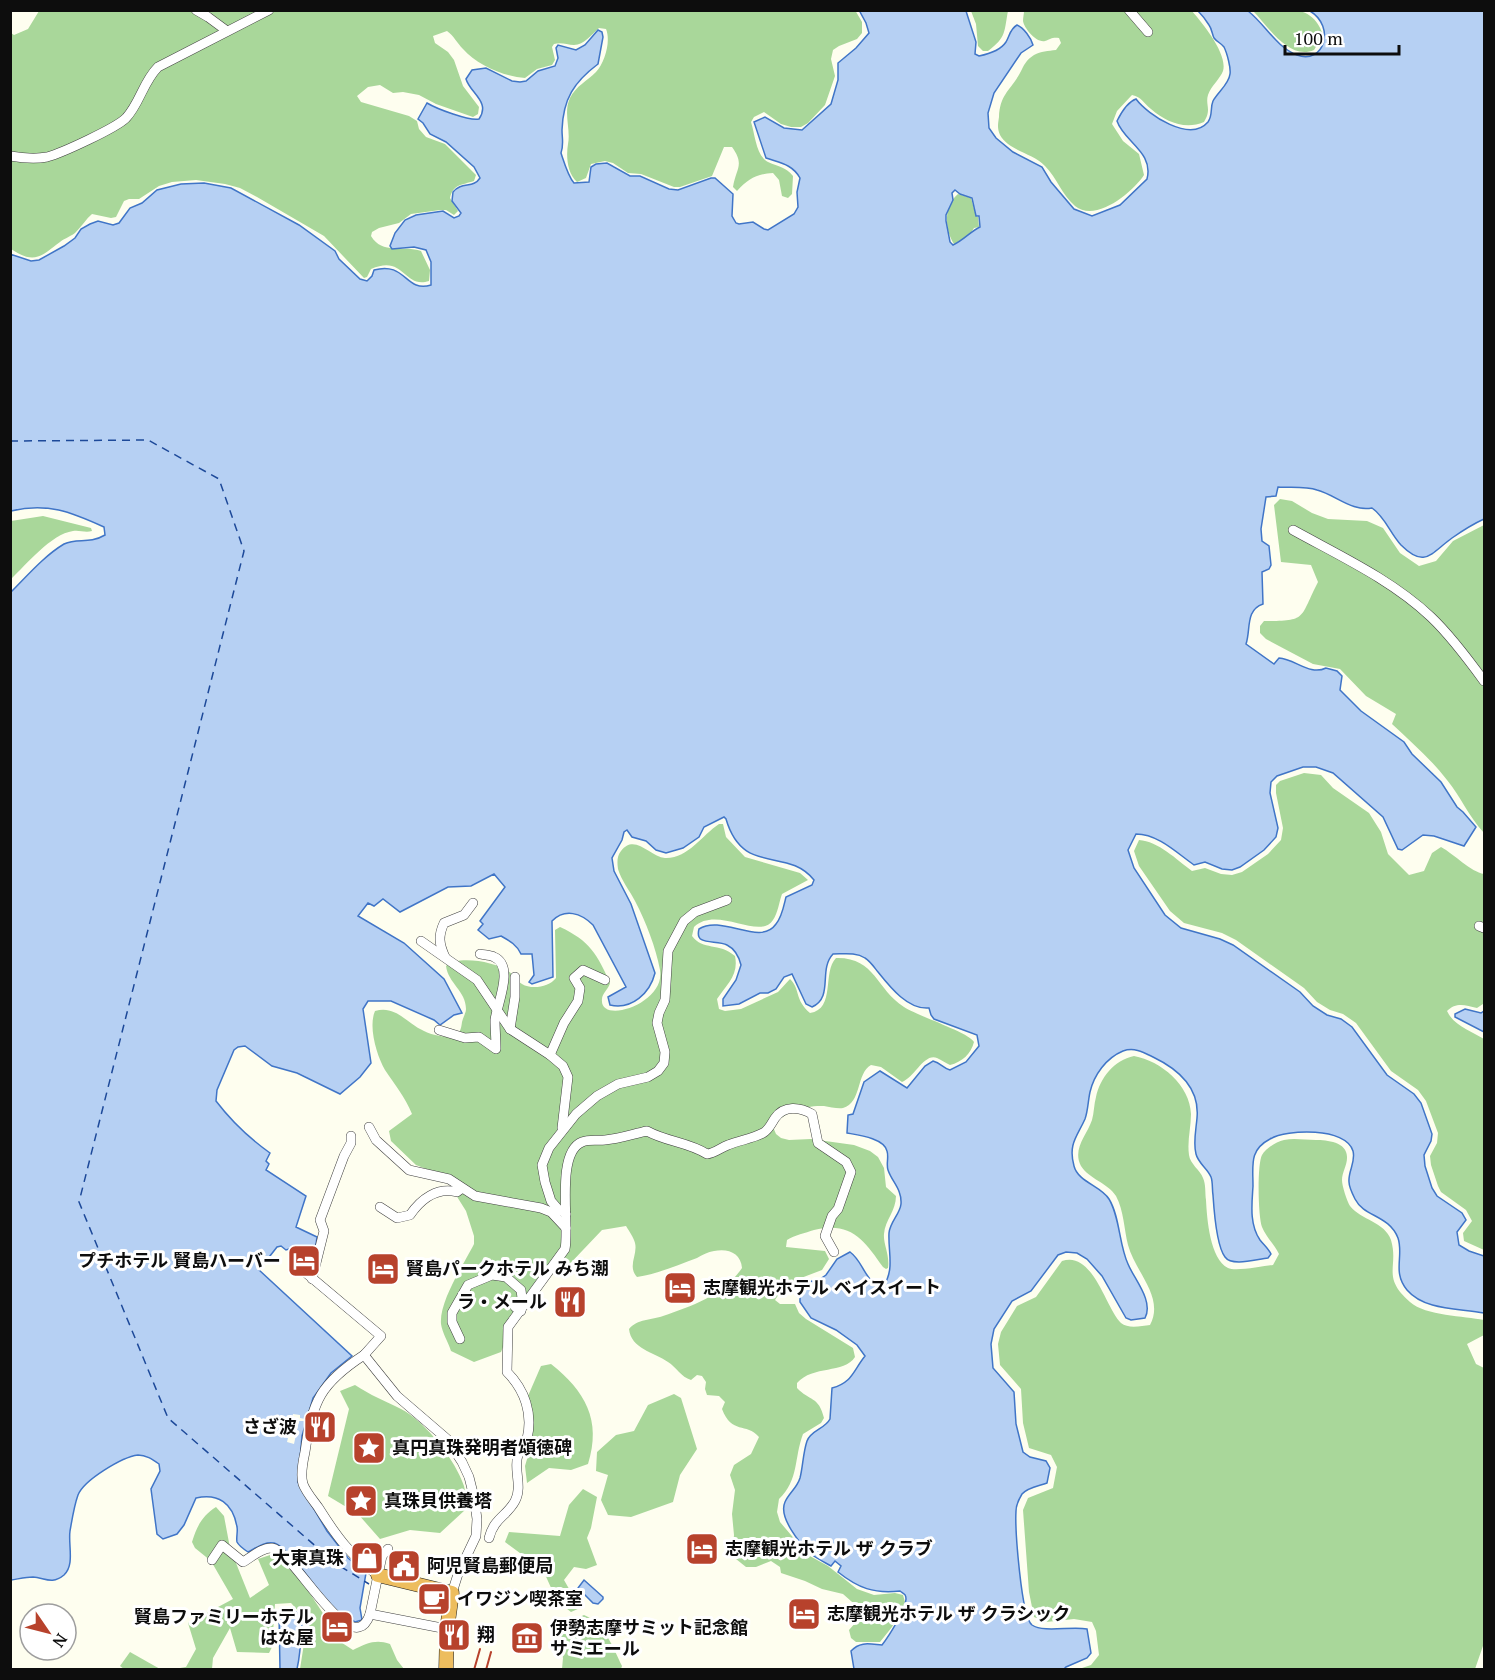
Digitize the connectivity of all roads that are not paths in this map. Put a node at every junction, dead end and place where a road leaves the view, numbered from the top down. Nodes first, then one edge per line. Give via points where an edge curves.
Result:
1 (196, 10) edge
2 (269, 10) edge
3 (1129, 10) edge
4 (227, 31) junction
5 (1148, 32) dead end
6 (10, 156) edge
7 (1293, 530) dead end
8 (1485, 681) edge
9 (726, 900) dead end
10 (473, 903) dead end
11 (421, 941) dead end
12 (480, 954) dead end
13 (447, 959) junction
14 (515, 977) dead end
15 (605, 980) dead end
16 (498, 1011) junction
17 (510, 1029) junction
18 (440, 1030) dead end
19 (550, 1054) junction
20 (369, 1127) dead end
21 (562, 1130) junction
22 (351, 1136) dead end
23 (461, 1189) junction
24 (380, 1207) dead end
25 (566, 1214) junction
26 (566, 1228) junction
27 (834, 1252) dead end
28 (520, 1311) junction
29 (460, 1339) dead end
30 (364, 1355) junction
31 (489, 1538) dead end
32 (388, 1549) dead end
33 (212, 1560) dead end
34 (378, 1575) junction
35 (452, 1593) junction
36 (370, 1614) junction
37 (447, 1629) junction
38 (446, 1670) edge

1 - 4 street
2 - 4 street
3 - 5 street
4 - 6 street via 158,67 119,123 45,158
7 - 8 street via 1416,605 1440,626
9 - 21 street via 695,912 684,921 668,951 665,1000 657,1023 664,1063 648,1077 618,1084 597,1096
10 - 13 street via 464,915 444,923 440,946
11 - 13 street
12 - 16 street via 501,962 503,992
13 - 16 street via 477,980
14 - 17 street
15 - 19 street via 583,970 574,978 580,988 578,1001
16 - 17 street
16 - 18 street via 496,1049 479,1037 465,1038
17 - 19 street
19 - 21 street via 568,1077
20 - 23 street via 376,1140 409,1170 449,1179
21 - 25 street via 542,1165 551,1201
22 - 30 street via 320,1220 324,1231 309,1276 381,1336
23 - 24 street via 446,1189 419,1201 410,1215 398,1218
23 - 26 street via 475,1196 541,1208 551,1212
25 - 26 street
25 - 27 street via 567,1170 571,1155 584,1141 646,1131 712,1154 766,1131 784,1110 802,1108 812,1114 818,1143 846,1162 851,1172 825,1236
26 - 28 street via 565,1249
28 - 29 street via 515,1307 522,1298 521,1290 507,1276 492,1275 468,1285 452,1313
28 - 31 street via 508,1327 507,1372 519,1384 526,1402 527,1442 518,1456 517,1497 495,1523
30 - 34 street via 333,1377 318,1399 306,1444 302,1480 347,1549
30 - 35 street via 397,1396 447,1439 469,1477 476,1536
32 - 34 street via 382,1556
33 - 36 street via 222,1545 243,1562 265,1548 276,1549 343,1622 361,1628
34 - 35 highway
34 - 36 street
35 - 37 highway
36 - 37 street
37 - 38 highway

